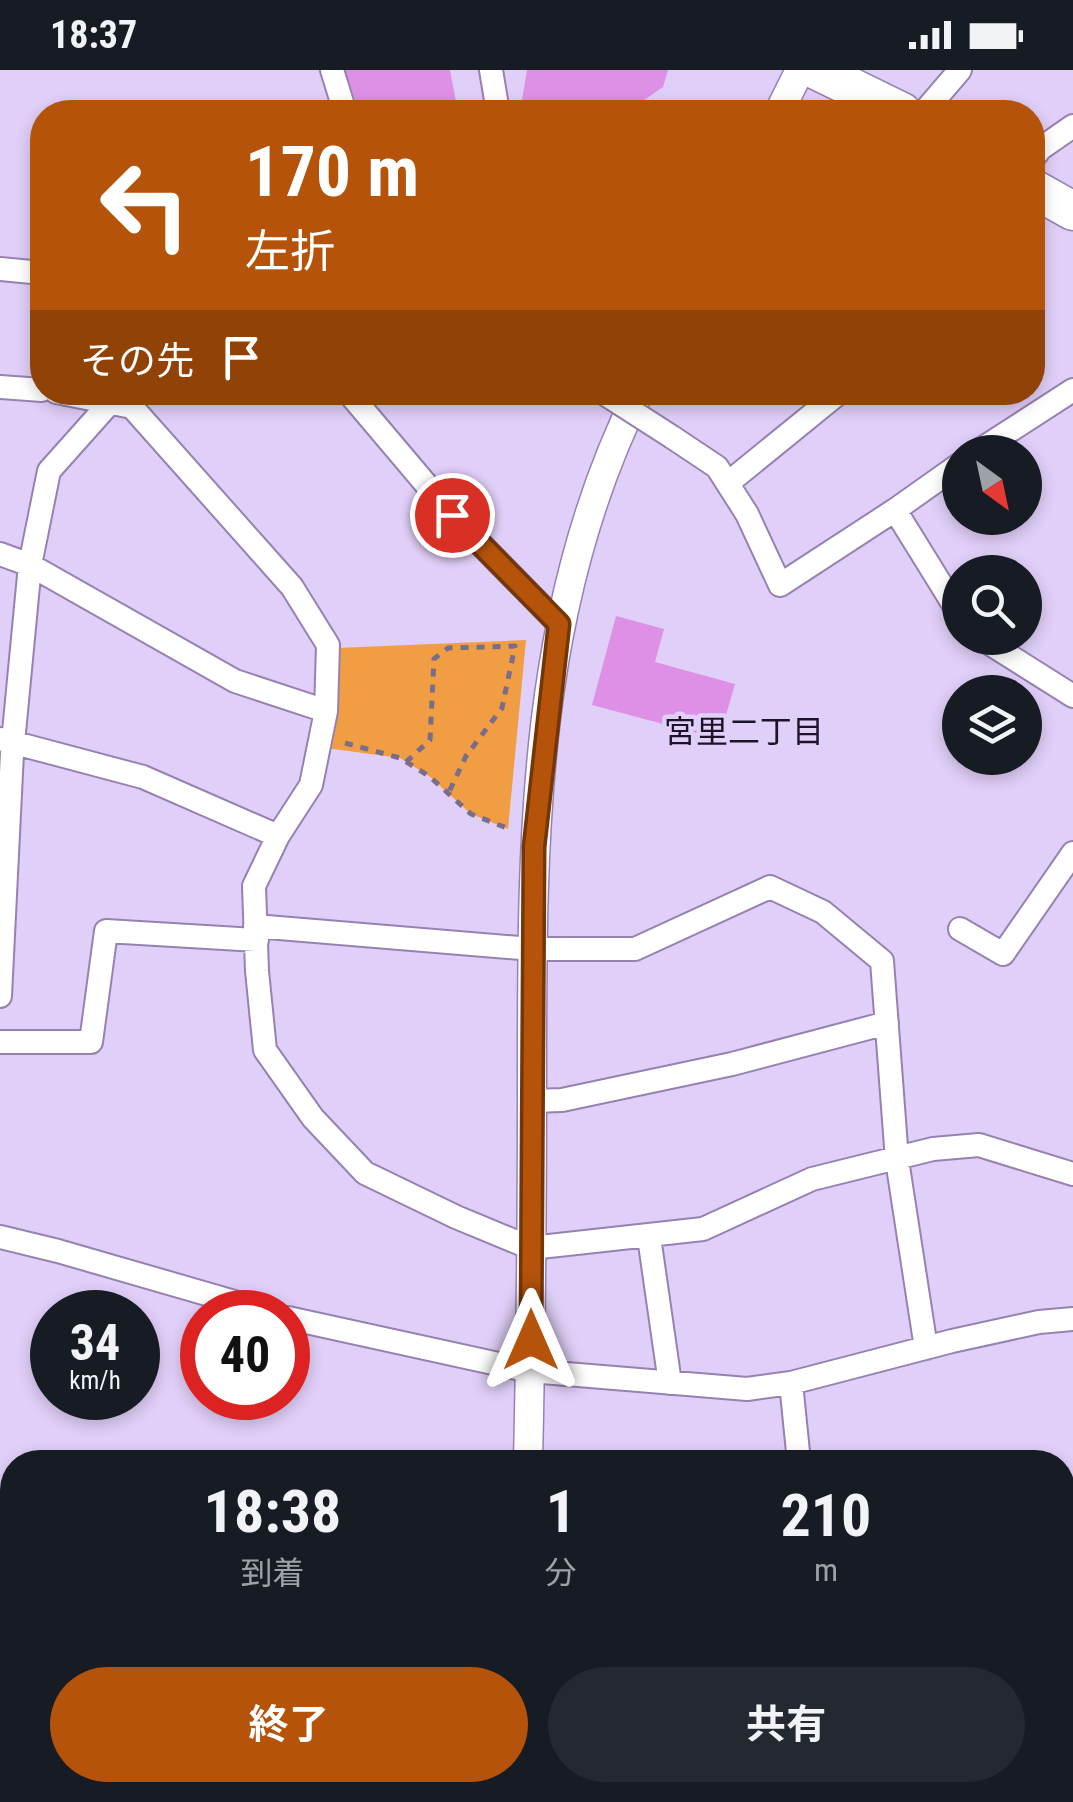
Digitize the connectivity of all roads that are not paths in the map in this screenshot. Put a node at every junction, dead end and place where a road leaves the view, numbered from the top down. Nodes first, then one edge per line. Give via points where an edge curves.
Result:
1 (332, 70) edge
2 (491, 70) edge
3 (800, 70) edge
4 (816, 70) edge
5 (960, 70) edge
6 (341, 100) edge
7 (496, 100) edge
8 (785, 100) edge
9 (877, 100) edge
10 (934, 100) edge
11 (1073, 126) edge
12 (1045, 146) edge
13 (1045, 195) edge
14 (1073, 211) edge
15 (0, 269) edge
16 (30, 272) edge
17 (0, 387) edge
18 (30, 389) edge
19 (1073, 390) edge
20 (107, 405) edge
21 (128, 405) edge
22 (359, 405) edge
23 (622, 405) edge
24 (632, 405) edge
25 (824, 405) edge
26 (1003, 435) edge
27 (942, 477) edge
28 (728, 483) junction
29 (895, 510) junction
30 (0, 554) edge
31 (30, 565) junction
32 (942, 587) edge
33 (559, 624) junction
34 (1008, 655) edge
35 (1073, 696) edge
36 (326, 711) junction
37 (6, 739) edge
38 (278, 836) junction
39 (1073, 853) edge
40 (960, 929) dead end
41 (256, 933) junction
42 (532, 949) junction
43 (0, 996) edge
44 (887, 1023) junction
45 (0, 1042) edge
46 (532, 1101) junction
47 (897, 1160) junction
48 (1073, 1174) edge
49 (649, 1237) junction
50 (0, 1238) edge
51 (532, 1248) junction
52 (193, 1290) edge
53 (1073, 1319) edge
54 (310, 1323) edge
55 (926, 1348) junction
56 (530, 1372) junction
57 (670, 1383) junction
58 (792, 1384) junction
59 (528, 1450) edge
60 (798, 1450) edge

1 - 6 street
2 - 7 street
3 - 8 street
4 - 9 highway
5 - 10 street
11 - 12 street
13 - 14 highway
15 - 16 street
17 - 18 street
19 - 26 street
20 - 31 street via 48,471
21 - 36 street via 292,587 328,645
22 - 33 street via 452,515
23 - 28 street, bridge via 717,467
24 - 33 street via 582,528
25 - 28 street
27 - 29 street
28 - 29 street via 780,585
29 - 32 street
30 - 31 street
31 - 36 street via 235,681
31 - 37 street
33 - 42 street via 536,814
34 - 35 street
36 - 38 street via 311,785
37 - 38 street via 143,777
37 - 43 street
38 - 41 street via 254,886
39 - 40 street via 1003,954
41 - 42 street
41 - 45 street via 106,930 91,1042
41 - 51 street via 265,1050 314,1118 366,1173
42 - 44 street via 635,949 770,887 824,912 882,961
42 - 46 street
44 - 46 street via 716,1067
44 - 47 street
46 - 51 street
47 - 48 street via 979,1145
47 - 49 street via 812,1178 703,1229
47 - 55 street
49 - 51 street
49 - 57 street
50 - 52 street
51 - 56 street
53 - 55 street
54 - 56 street
55 - 58 street
56 - 57 street
56 - 59 street
57 - 58 street via 747,1389
58 - 60 street

